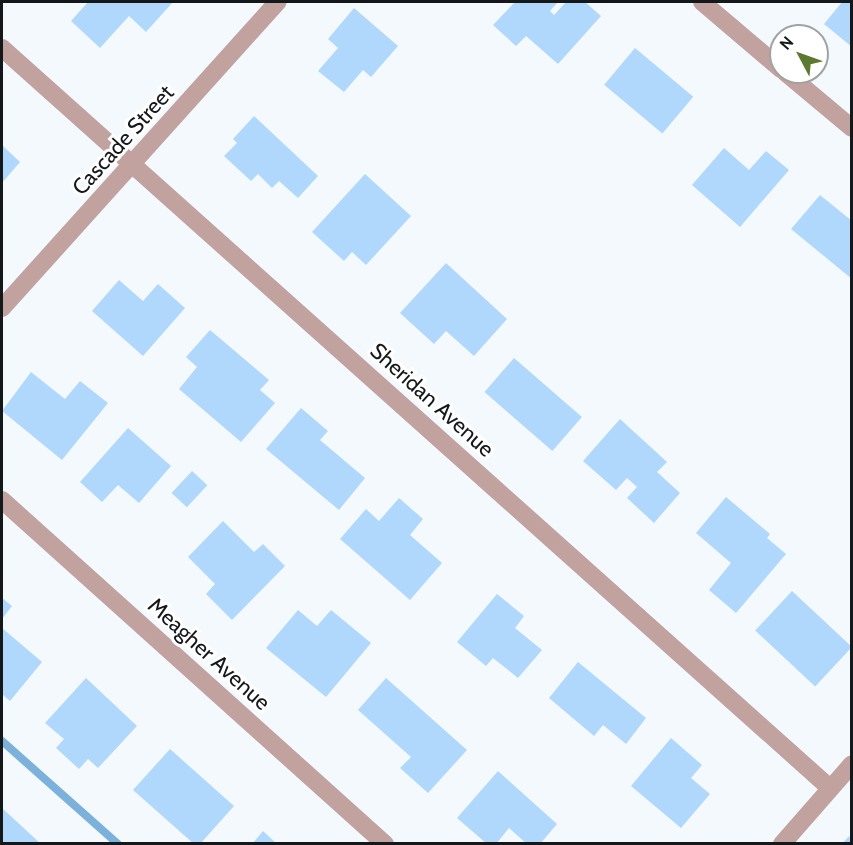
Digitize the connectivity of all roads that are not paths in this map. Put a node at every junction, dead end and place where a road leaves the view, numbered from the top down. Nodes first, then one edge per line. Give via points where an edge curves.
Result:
1 (278, 2) edge
2 (702, 2) edge
3 (2, 48) edge
4 (769, 59) edge
5 (799, 84) edge
6 (852, 128) edge
7 (133, 165) junction
8 (2, 308) edge
9 (2, 500) edge
10 (852, 764) edge
11 (830, 788) junction
12 (385, 843) edge
13 (782, 843) edge

1 - 7 street, Cascade Street
2 - 4 street
3 - 7 street, Sheridan Avenue
5 - 6 street
7 - 8 street, Cascade Street
7 - 11 street, Sheridan Avenue
9 - 12 street, Meagher Avenue
10 - 11 street
11 - 13 street

